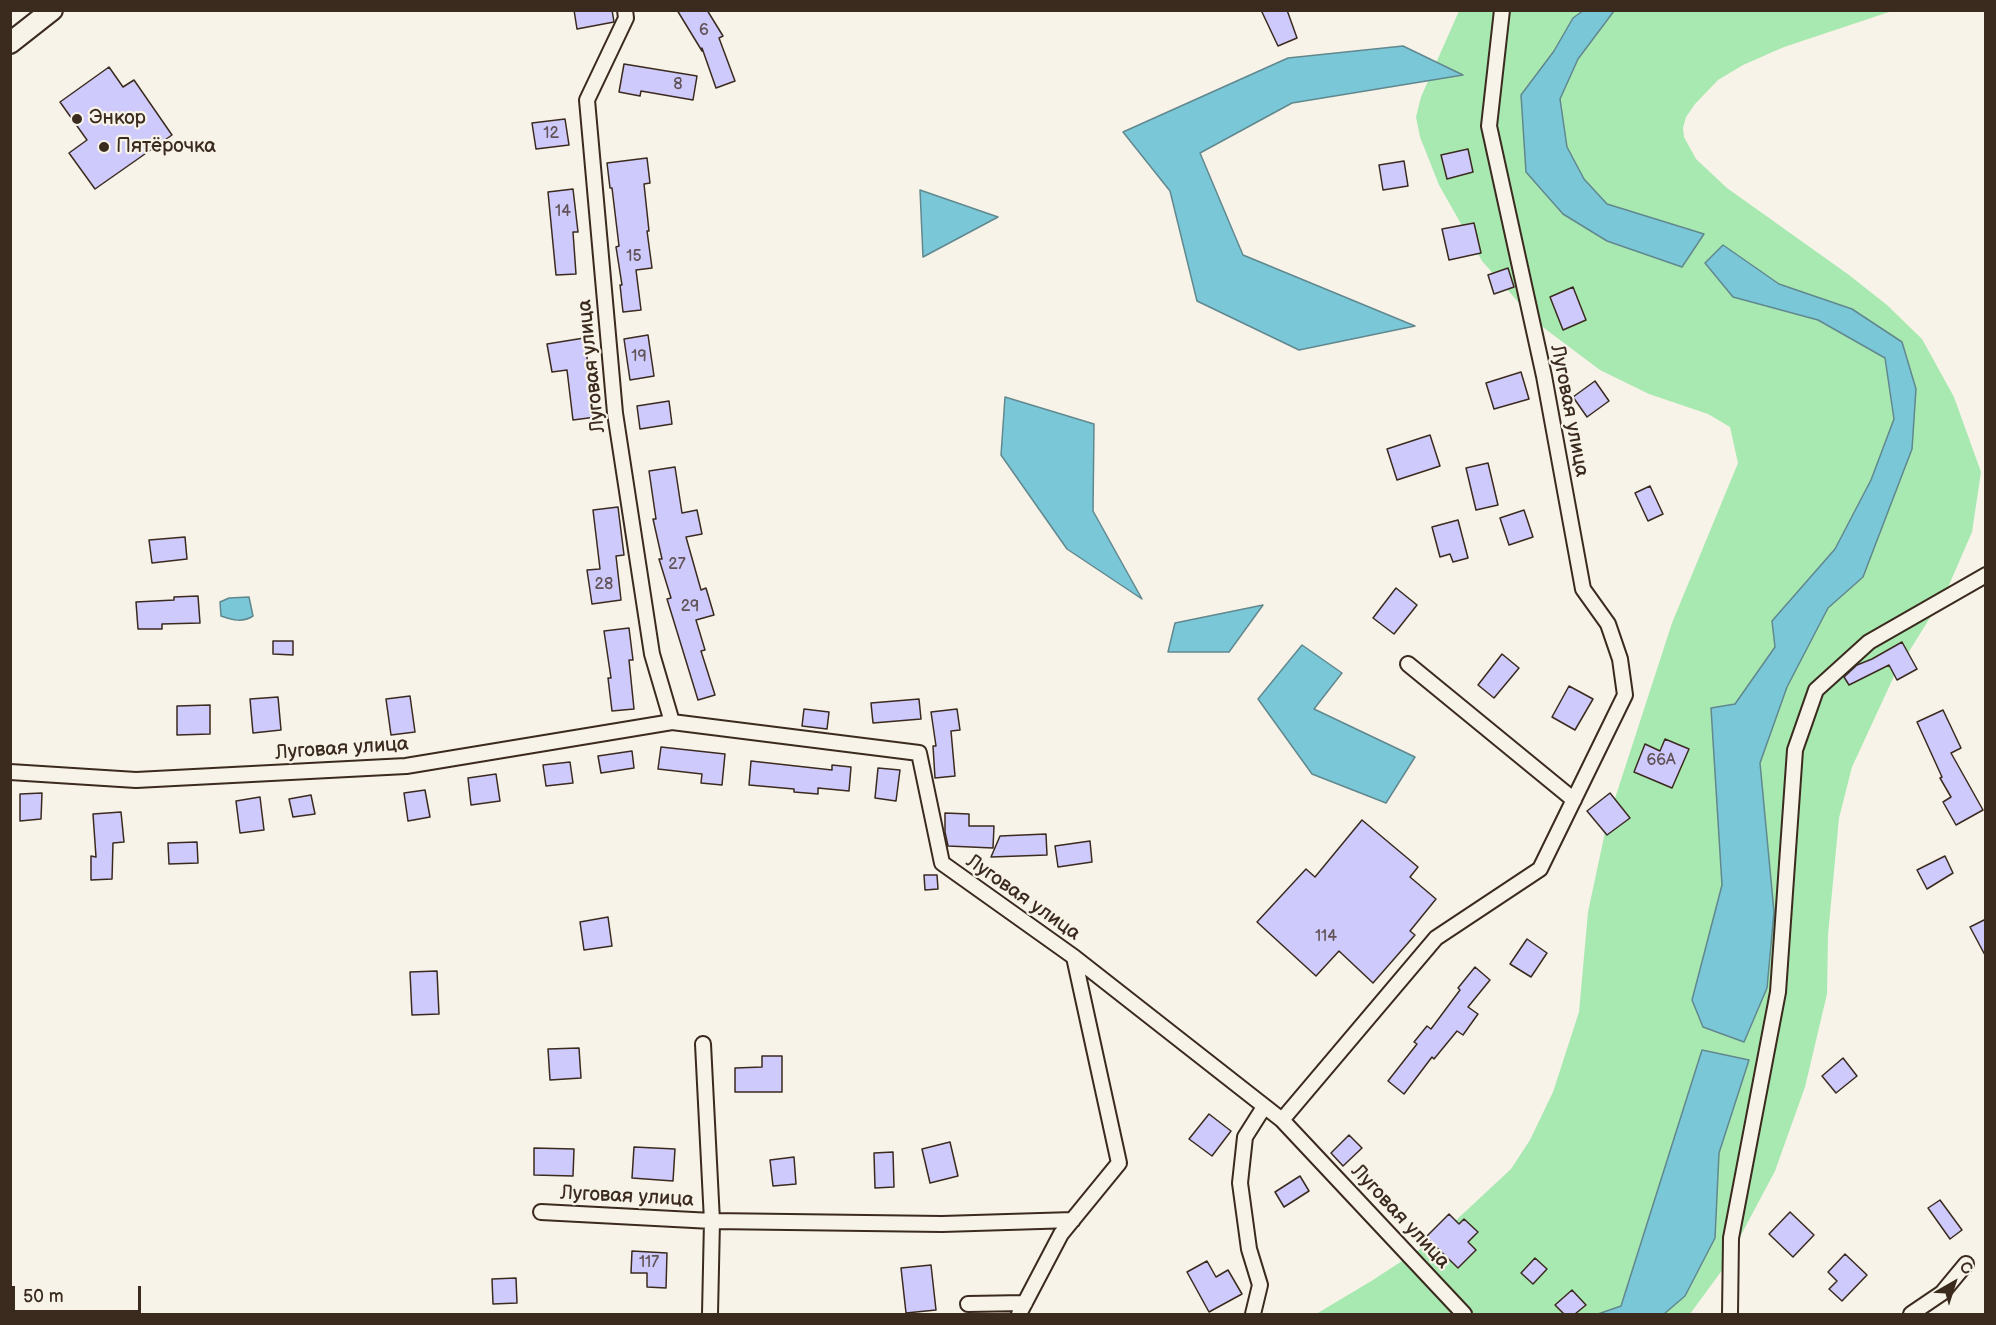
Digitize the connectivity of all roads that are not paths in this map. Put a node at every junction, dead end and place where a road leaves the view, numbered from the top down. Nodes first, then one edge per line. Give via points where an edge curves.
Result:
1 (52, 10) edge
2 (625, 10) edge
3 (1502, 10) edge
4 (10, 43) edge
5 (1986, 575) edge
6 (1408, 664) dead end
7 (672, 722) junction
8 (10, 772) edge
9 (1574, 800) junction
10 (1074, 957) junction
11 (703, 1044) dead end
12 (1264, 1107) junction
13 (1282, 1120) junction
14 (540, 1212) dead end
15 (1073, 1220) junction
16 (712, 1221) junction
17 (1966, 1264) dead end
18 (968, 1304) dead end
19 (1022, 1309) edge
20 (710, 1314) edge
21 (1253, 1314) edge
22 (1464, 1314) edge
23 (1730, 1314) edge
24 (1911, 1314) edge

1 - 4 main road
2 - 7 street, Луговая улица via 626,18 587,100 615,413 652,654
3 - 9 street, Луговая улица via 1489,126 1544,376 1583,590 1608,624 1620,659 1625,695
5 - 23 street via 1869,642 1816,690 1795,750 1778,992 1731,1238
6 - 9 street
7 - 8 street, Луговая улица via 406,766 136,780
7 - 10 street, Луговая улица via 919,753 942,863
9 - 13 street, Луговая улица via 1540,869 1436,938
10 - 12 street, Луговая улица
10 - 15 street via 1119,1164
11 - 16 street, Луговая улица
12 - 13 street, Луговая улица
12 - 21 street via 1245,1137 1240,1183 1249,1249 1260,1285
13 - 22 street, Луговая улица
14 - 16 street, Луговая улица
15 - 16 street, Луговая улица via 942,1224
15 - 19 street via 1060,1234
16 - 20 street, Луговая улица
17 - 24 street via 1942,1293
18 - 19 street

